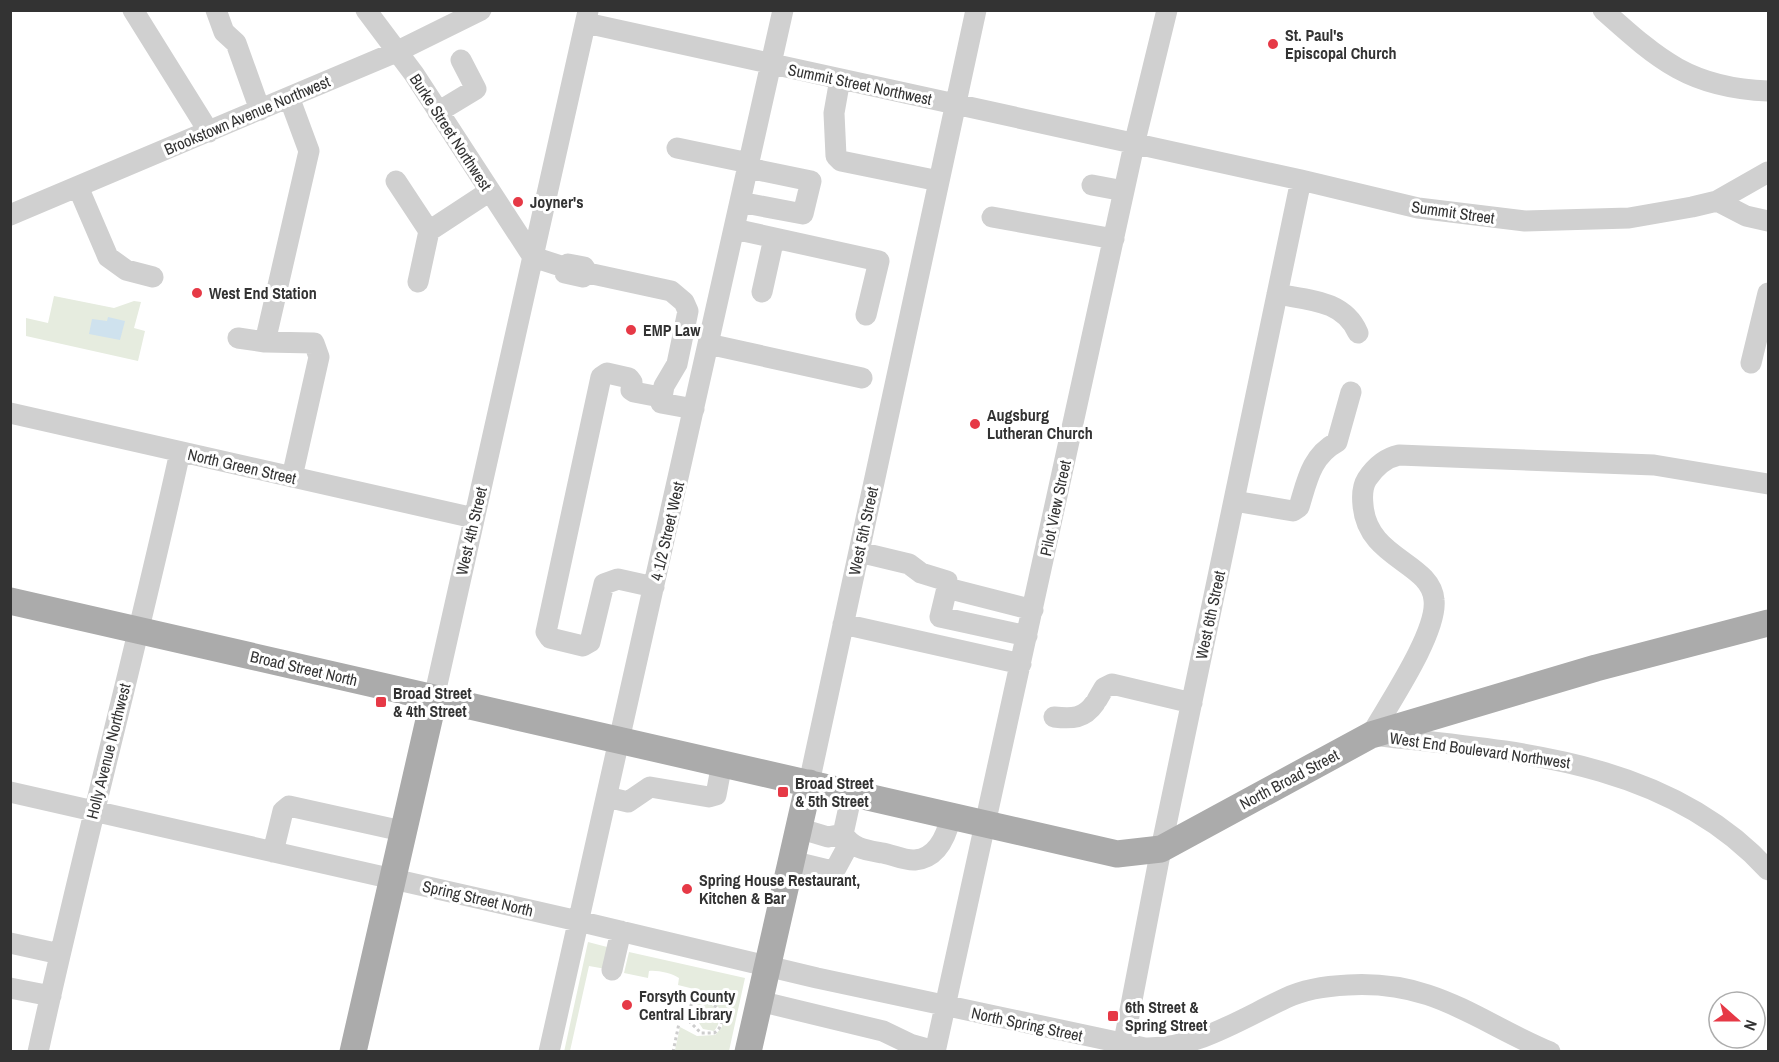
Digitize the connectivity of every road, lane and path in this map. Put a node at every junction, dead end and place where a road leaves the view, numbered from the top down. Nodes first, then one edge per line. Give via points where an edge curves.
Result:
1 (133, 10) edge
2 (216, 10) edge
3 (366, 10) edge
4 (481, 10) edge
5 (783, 10) edge
6 (976, 10) edge
7 (1167, 10) edge
8 (1603, 10) edge
9 (587, 15) edge
10 (396, 52) junction
11 (461, 60) dead end
12 (771, 64) junction
13 (840, 79) junction
14 (1768, 91) edge
15 (289, 97) junction
16 (956, 104) junction
17 (260, 111) junction
18 (438, 112) junction
19 (209, 132) junction
20 (1134, 145) junction
21 (677, 148) dead end
22 (748, 165) junction
23 (1768, 172) edge
24 (1301, 180) junction
25 (396, 181) dead end
26 (939, 181) junction
27 (1092, 185) dead end
28 (78, 187) junction
29 (490, 190) junction
30 (1124, 191) junction
31 (1717, 201) junction
32 (740, 202) junction
33 (10, 215) edge
34 (992, 217) dead end
35 (1768, 221) edge
36 (734, 229) junction
37 (429, 231) junction
38 (774, 238) junction
39 (1114, 239) junction
40 (533, 257) junction
41 (153, 277) dead end
42 (418, 282) dead end
43 (762, 292) dead end
44 (1768, 293) edge
45 (1277, 294) junction
46 (866, 315) dead end
47 (1358, 333) dead end
48 (238, 338) dead end
49 (265, 342) junction
50 (708, 344) junction
51 (1751, 363) dead end
52 (862, 378) dead end
53 (1352, 392) dead end
54 (661, 397) junction
55 (695, 404) junction
56 (10, 414) edge
57 (180, 452) junction
58 (292, 477) junction
59 (1768, 484) edge
60 (1234, 501) junction
61 (474, 518) junction
62 (859, 552) junction
63 (947, 588) junction
64 (653, 592) junction
65 (10, 601) edge
66 (1033, 610) junction
67 (1768, 623) edge
68 (843, 624) junction
69 (139, 630) junction
70 (1027, 636) junction
71 (1021, 664) junction
72 (434, 698) junction
73 (1192, 703) junction
74 (1054, 717) dead end
75 (1371, 735) junction
76 (620, 740) junction
77 (722, 763) junction
78 (809, 783) junction
79 (10, 792) edge
80 (852, 793) junction
81 (607, 797) junction
82 (93, 811) junction
83 (951, 816) junction
84 (986, 824) junction
85 (798, 828) junction
86 (402, 831) junction
87 (846, 839) junction
88 (1161, 849) junction
89 (273, 852) junction
90 (791, 861) junction
91 (1768, 870) edge
92 (392, 878) junction
93 (578, 921) junction
94 (621, 931) junction
95 (10, 943) edge
96 (60, 954) junction
97 (767, 966) junction
98 (612, 970) dead end
99 (10, 988) edge
100 (51, 996) junction
101 (759, 1000) junction
102 (945, 1006) junction
103 (689, 1011) junction
104 (1123, 1048) edge
105 (935, 1051) edge
106 (38, 1052) edge
107 (353, 1052) edge
108 (549, 1052) edge
109 (673, 1052) edge
110 (748, 1052) edge
111 (1550, 1052) edge

1 - 19 street
2 - 17 street via 224,32 236,43
3 - 10 street, Burke Street Northwest
4 - 10 street, Brookstown Avenue Northwest
5 - 12 street, 4 1/2 Street West
6 - 16 street, West 5th Street
7 - 20 street, Pilot View Street
8 - 14 street via 1640,43 1688,76 1716,85
9 - 12 street, Summit Street Northwest
9 - 40 street, West 4th Street
10 - 15 street, Brookstown Avenue Northwest
10 - 18 street, Burke Street Northwest
11 - 18 street via 476,89
12 - 13 street, Summit Street Northwest
12 - 22 street, 4 1/2 Street West
13 - 16 street, Summit Street Northwest
13 - 26 street via 834,113 836,156 841,161
15 - 17 street, Brookstown Avenue Northwest
15 - 49 street via 309,151
16 - 20 street, Summit Street Northwest
16 - 26 street, West 5th Street
17 - 19 street, Brookstown Avenue Northwest
18 - 29 street, Burke Street Northwest
19 - 28 street, Brookstown Avenue Northwest
20 - 24 street, Summit Street
20 - 30 street, Pilot View Street
21 - 22 street
22 - 32 street, 4 1/2 Street West
22 - 32 street via 811,181 803,214
23 - 31 street, Summit Street
24 - 31 street, Summit Street via 1418,208 1525,221 1629,218
24 - 45 street, West 6th Street
25 - 37 street
26 - 62 street, West 5th Street
27 - 30 street
28 - 33 street, Brookstown Avenue Northwest
28 - 41 street via 108,257 126,270
29 - 37 street
29 - 40 street, Burke Street Northwest
30 - 39 street, Pilot View Street
31 - 35 street via 1746,216
32 - 36 street, 4 1/2 Street West
34 - 39 street
36 - 38 street
36 - 50 street, 4 1/2 Street West
37 - 42 street
38 - 43 street
38 - 46 street via 879,261
39 - 66 street, Pilot View Street
40 - 54 street via 671,291 684,302 688,311 677,364
40 - 61 street, West 4th Street
44 - 51 street
45 - 47 street via 1336,307 1352,318
45 - 60 street, West 6th Street
48 - 49 street
49 - 58 street via 308,341 314,343 319,357
50 - 52 street
50 - 55 street, 4 1/2 Street West
53 - 60 street via 1337,442 1312,464 1299,507 1293,511
54 - 55 street
54 - 64 street via 634,392 629,378 607,373 601,377 546,632 550,638 583,646 590,642 604,584 610,582 616,589
55 - 64 street, 4 1/2 Street West
56 - 57 street, North Green Street
57 - 58 street, North Green Street
57 - 69 street, Holly Avenue Northwest
58 - 61 street, North Green Street
59 - 75 street, West End Boulevard Northwest via 1624,462 1422,455 1386,459 1374,469 1363,489 1367,525 1384,548 1430,585 1434,606 1417,654
60 - 73 street, West 6th Street
61 - 72 street, West 4th Street
62 - 63 street via 909,564 921,573 947,581
62 - 68 street, West 5th Street
63 - 66 street
63 - 70 street via 940,617
64 - 76 street, 4 1/2 Street West
65 - 69 main road, Broad Street North
66 - 70 street, Pilot View Street
67 - 75 main road, North Broad Street via 1596,668
68 - 71 street
68 - 78 street, West 5th Street
69 - 72 main road, Broad Street North
69 - 82 street, Holly Avenue Northwest
70 - 71 street, Pilot View Street
71 - 84 street, Pilot View Street
72 - 76 main road, Broad Street North
72 - 86 main road, West 4th Street
73 - 74 street via 1112,684 1104,688 1089,713 1074,719
73 - 88 street, West 6th Street
75 - 88 main road, North Broad Street
75 - 91 street, West End Boulevard Northwest via 1554,760 1625,777 1697,813 1733,837
76 - 77 main road, Broad Street North
76 - 81 street, 4 1/2 Street West
77 - 78 main road, Broad Street North
77 - 81 street via 717,795 651,787 628,802
78 - 80 main road, North Broad Street
78 - 85 main road, West 5th Street
79 - 82 street, Spring Street North
80 - 83 main road, North Broad Street
80 - 87 street
81 - 93 street, 4 1/2 Street West
82 - 89 street, Spring Street North
82 - 96 street, Holly Avenue Northwest
83 - 84 main road, North Broad Street
83 - 87 street via 947,836 932,853 916,860
84 - 88 main road, North Broad Street via 1116,854
84 - 102 street, Pilot View Street
85 - 87 street
85 - 90 main road, West 5th Street
86 - 89 street via 289,806 283,811
86 - 92 main road, West 4th Street
87 - 90 street via 836,868 828,870
88 - 104 street, West 6th Street
89 - 92 street, Spring Street North
90 - 97 main road, West 5th Street
92 - 93 street, Spring Street North
92 - 107 main road, West 4th Street
93 - 94 street, Spring Street North
93 - 108 street, 4 1/2 Street West
94 - 97 street, Spring Street North
94 - 98 street
95 - 96 street
96 - 100 street, Holly Avenue Northwest
97 - 101 main road, West 5th Street
97 - 102 street, Spring Street North
99 - 100 street
100 - 106 street, Holly Avenue Northwest
101 - 105 street via 883,1031
101 - 110 main road, West 5th Street
102 - 104 street, North Spring Street
102 - 105 street, Pilot View Street
103 - 103 path via 698,998 710,1001 721,1014 719,1030 710,1034 697,1030 688,1020
103 - 109 path via 682,1009
104 - 111 street, North Spring Street via 1158,1049 1234,1025 1306,990 1364,984 1404,987 1443,998

